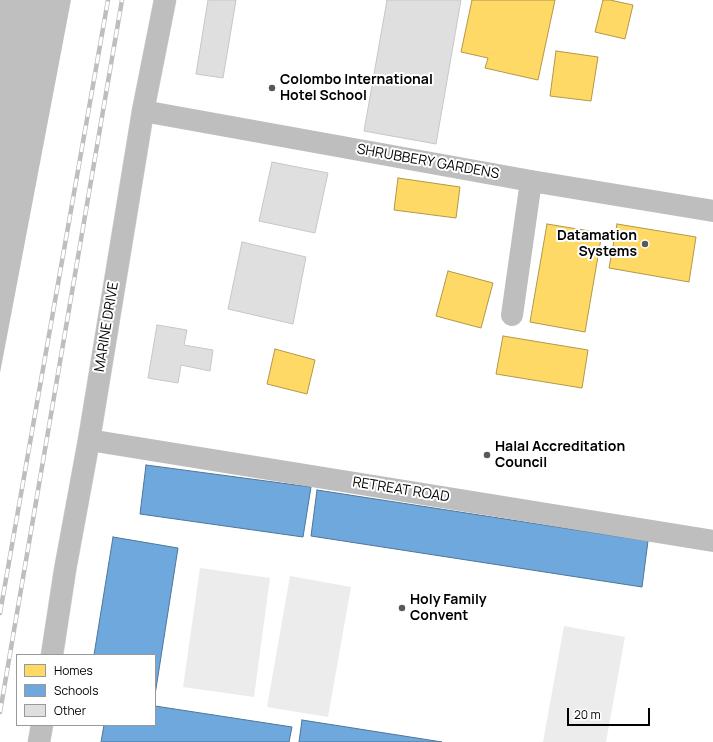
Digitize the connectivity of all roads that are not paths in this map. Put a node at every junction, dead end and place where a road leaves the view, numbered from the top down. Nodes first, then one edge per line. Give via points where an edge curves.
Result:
1 (165, 0) edge
2 (143, 111) junction
3 (531, 181) junction
4 (713, 211) edge
5 (512, 315) dead end
6 (89, 440) junction
7 (713, 540) edge
8 (52, 654) edge
9 (42, 726) edge
10 (39, 742) edge

1 - 2 street, MARINE DRIVE
2 - 3 street, SHRUBBERY GARDENS
2 - 6 street, MARINE DRIVE
3 - 4 street, SHRUBBERY GARDENS
3 - 5 street
6 - 7 street, RETREAT ROAD
6 - 8 street, MARINE DRIVE
9 - 10 street

